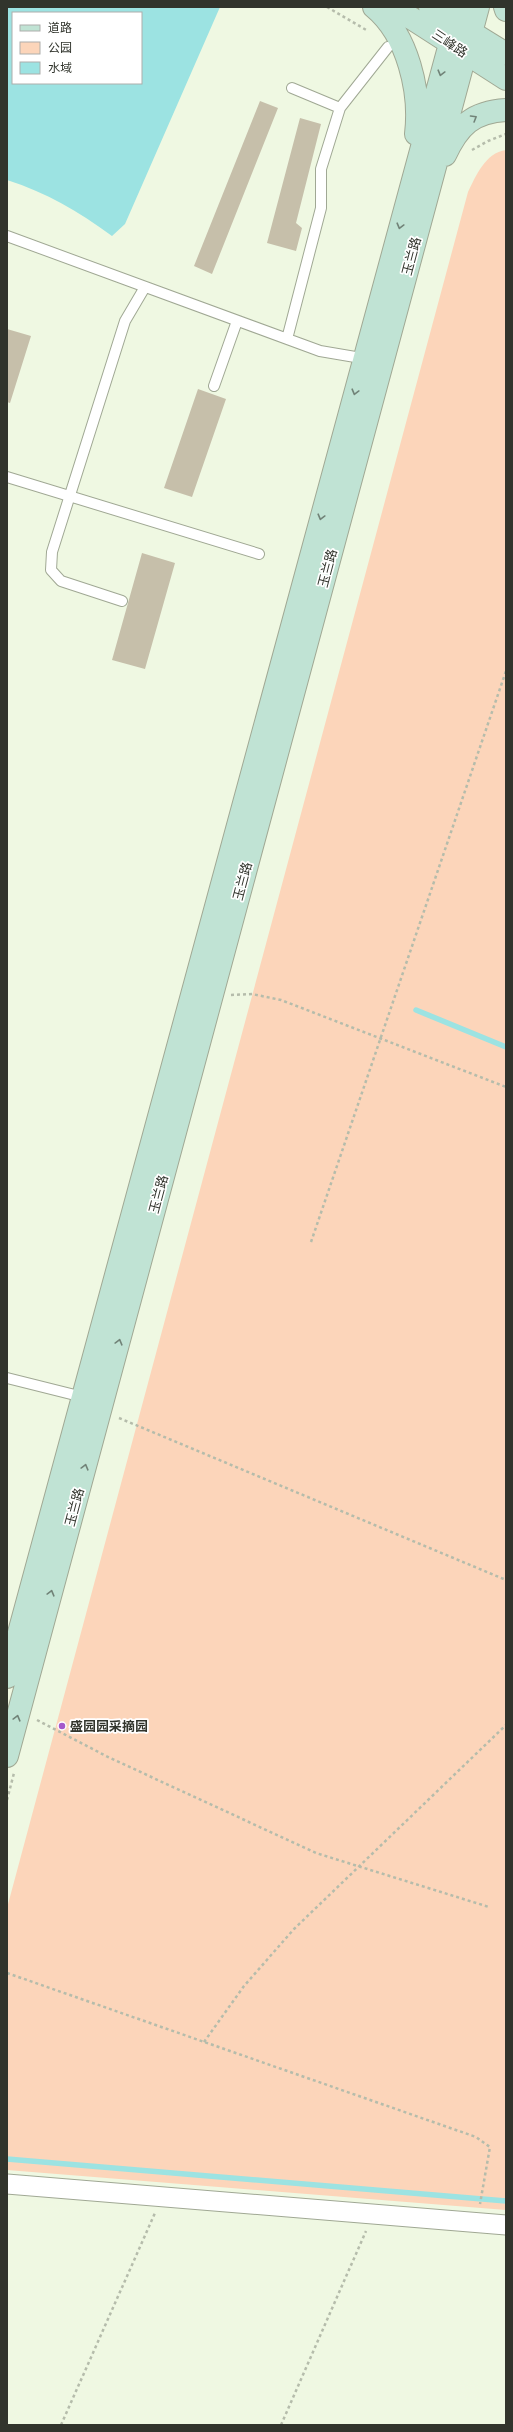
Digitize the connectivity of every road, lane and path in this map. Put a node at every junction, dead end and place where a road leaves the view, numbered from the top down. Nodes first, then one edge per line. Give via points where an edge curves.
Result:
1 (374, 7) edge
2 (394, 7) edge
3 (430, 7) edge
4 (478, 7) edge
5 (463, 21) edge
6 (388, 47) dead end
7 (458, 48) junction
8 (506, 54) edge
9 (506, 79) edge
10 (292, 88) dead end
11 (340, 108) junction
12 (506, 110) edge
13 (418, 196) junction
14 (7, 236) edge
15 (145, 287) junction
16 (237, 321) junction
17 (287, 339) junction
18 (373, 360) junction
19 (214, 386) dead end
20 (7, 477) edge
21 (70, 496) junction
22 (259, 554) dead end
23 (122, 601) dead end
24 (506, 671) edge
25 (212, 996) junction
26 (380, 1038) junction
27 (506, 1087) edge
28 (311, 1242) dead end
29 (7, 1378) edge
30 (91, 1406) junction
31 (506, 1580) edge
32 (7, 1677) edge
33 (36, 1719) dead end
34 (506, 1724) edge
35 (7, 1756) edge
36 (358, 1867) junction
37 (489, 1907) dead end
38 (7, 1973) edge
39 (204, 2042) junction
40 (7, 2184) edge
41 (162, 2197) junction
42 (480, 2206) dead end
43 (374, 2214) junction
44 (506, 2226) edge
45 (61, 2425) edge
46 (281, 2425) edge

1 - 13 street via 402,44 414,83 419,114
2 - 7 street, 三峰路
3 - 5 street, 三峰路
4 - 5 street, 玉兰路
5 - 7 street, 玉兰路
5 - 8 street, 三峰路
6 - 11 lane
7 - 9 street, 三峰路
7 - 13 street, 玉兰路
10 - 11 lane
11 - 17 lane via 322,169 321,208
13 -> 12 street via 452,140 468,121 486,111
13 - 18 street, 玉兰路
14 - 15 lane
15 - 16 lane
15 - 21 lane via 125,321
16 - 17 lane
16 - 19 lane
17 - 18 lane via 320,351
18 - 25 street, 玉兰路
18 -> 30 street, 玉兰路
20 - 21 lane
21 - 22 lane
21 - 23 lane via 52,552 51,570 61,581
24 - 26 path
25 - 26 path via 252,994 281,1000
30 -> 25 street, 玉兰路
26 - 27 path
26 - 28 path
29 - 30 lane via 75,1395
30 - 31 path
30 - 32 street, 玉兰路
35 -> 30 street, 玉兰路
33 - 36 path via 108,1757 309,1850
34 - 36 path
36 - 37 path
36 - 39 path via 294,1929 244,1986
38 - 39 path
39 - 42 path via 476,2137 490,2147
40 - 41 street
41 - 43 street
41 - 45 path
43 - 44 street
43 - 46 path

